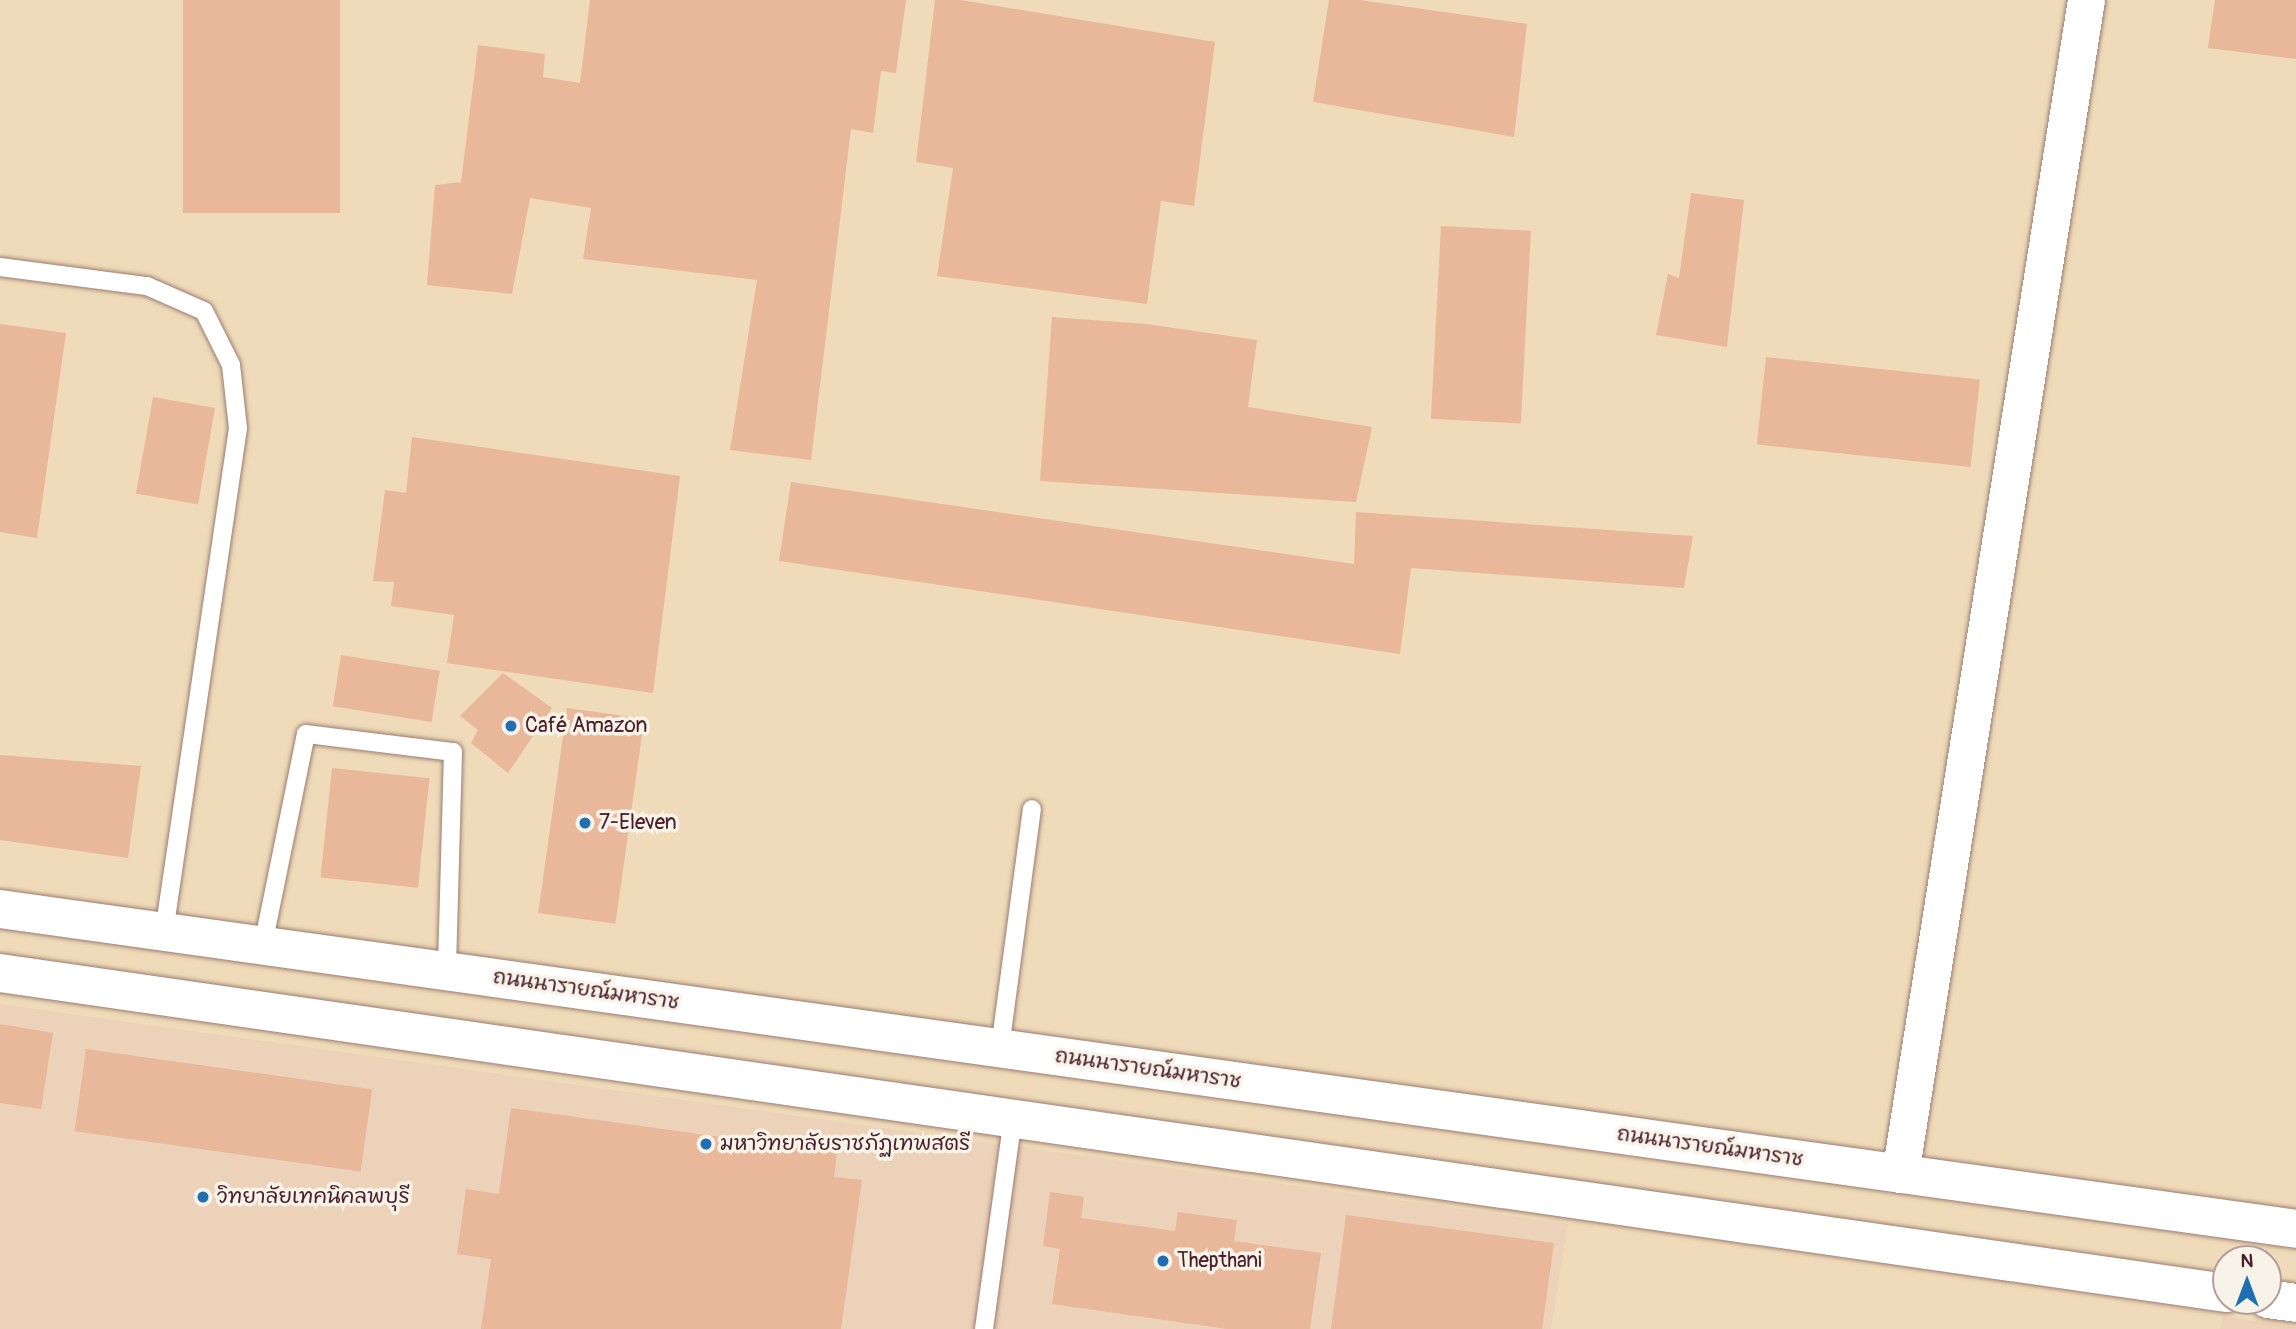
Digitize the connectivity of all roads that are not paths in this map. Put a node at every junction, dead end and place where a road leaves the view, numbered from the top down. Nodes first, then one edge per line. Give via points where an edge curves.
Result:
1 (2086, 0) edge
2 (0, 267) edge
3 (1032, 809) dead end
4 (0, 909) edge
5 (164, 932) junction
6 (263, 945) junction
7 (447, 971) junction
8 (0, 973) edge
9 (1000, 1048) junction
10 (1013, 1116) junction
11 (1900, 1174) junction
12 (2296, 1229) edge
13 (2212, 1291) edge
14 (984, 1329) edge

1 - 11 street
2 - 5 lane via 147,286 204,311 231,365 238,428
3 - 9 lane
4 - 5 main road, ถนนนารายณ์มหาราช
5 - 6 main road, ถนนนารายณ์มหาราช
6 - 7 main road, ถนนนารายณ์มหาราช
6 - 7 lane via 306,734 453,752
7 - 9 main road, ถนนนารายณ์มหาราช
8 - 10 main road
9 - 11 main road, ถนนนารายณ์มหาราช
10 - 13 main road
10 - 14 lane
11 - 12 main road, ถนนนารายณ์มหาราช

